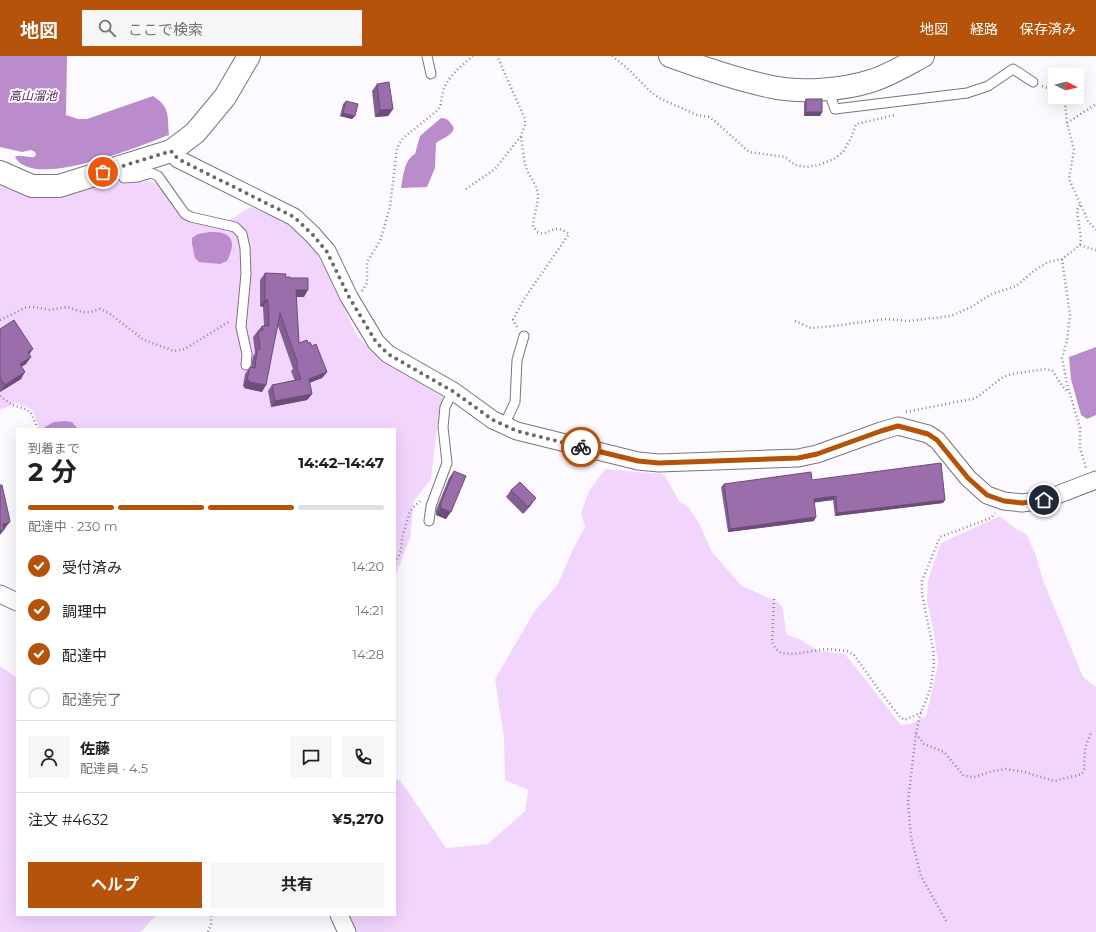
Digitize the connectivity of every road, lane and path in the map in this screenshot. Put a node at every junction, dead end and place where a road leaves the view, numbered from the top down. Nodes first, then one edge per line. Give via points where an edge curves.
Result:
1 (249, 56) edge
2 (427, 56) edge
3 (473, 56) edge
4 (497, 56) edge
5 (612, 56) edge
6 (670, 56) edge
7 (923, 56) edge
8 (431, 74) dead end
9 (1033, 82) dead end
10 (828, 89) junction
11 (1066, 104) edge
12 (1096, 104) edge
13 (901, 113) dead end
14 (1067, 123) junction
15 (521, 136) junction
16 (171, 151) junction
17 (117, 168) junction
18 (0, 172) edge
19 (466, 190) dead end
20 (1080, 205) junction
21 (1096, 230) edge
22 (1080, 245) junction
23 (1096, 250) edge
24 (1062, 259) junction
25 (349, 297) junction
26 (242, 314) junction
27 (0, 320) edge
28 (795, 321) dead end
29 (524, 336) joint
30 (246, 365) dead end
31 (452, 391) junction
32 (1069, 394) junction
33 (0, 396) edge
34 (504, 425) junction
35 (898, 426) junction
36 (38, 428) edge
37 (1093, 481) edge
38 (440, 482) junction
39 (1001, 500) junction
40 (429, 521) dead end
41 (396, 562) edge
42 (0, 594) edge
43 (774, 599) dead end
44 (16, 602) edge
45 (922, 711) junction
46 (916, 733) junction
47 (1091, 733) dead end
48 (211, 916) edge
49 (339, 916) edge
50 (946, 921) dead end
51 (208, 932) edge
52 (347, 932) edge

1 - 16 main road via 225,97 195,133
2 - 8 lane
3 - 25 path via 446,84 438,110 403,138 397,148 390,207 380,241 367,262 367,283 363,290
4 - 15 path via 525,119
5 - 13 path via 659,98 697,115 709,117 749,152 785,157 795,164 807,167 834,159 842,152 856,124
6 - 10 main road via 774,87
7 - 10 main road via 872,81
9 - 10 lane via 1013,69 988,86 967,93 835,109
11 - 14 path
12 - 14 path
14 - 20 path via 1074,150 1068,179
15 - 19 path via 495,169
15 - 29 path via 524,160 538,196 533,227 543,234 557,228 564,229 569,234 524,299 514,320
16 - 17 main road
16 - 25 street via 178,159 294,217 327,252
17 - 18 main road via 59,186 32,186
17 - 26 lane via 124,178 151,173 158,176 185,214 234,227 242,234 246,274
20 - 21 path
20 - 22 path via 1076,210
22 - 23 path
22 - 24 path
24 - 28 path via 1048,262 1016,286 992,294 951,316 908,321 886,319 811,328
24 - 32 path via 1070,315 1062,358
25 - 31 street via 376,342 388,354
26 - 27 path via 184,349 174,351 144,340 109,312 100,309 82,312 67,307 50,310 35,306 26,307
26 - 30 lane via 241,327 248,354
29 - 34 lane via 517,360 515,402
31 - 34 street
31 - 38 lane via 445,407 447,463
32 - 35 path via 1052,370 1012,374 1003,377 976,398 906,412 899,417
32 - 37 path via 1080,428 1080,448
33 - 36 path via 12,405 31,413
34 - 35 street via 517,431 609,454 659,463 798,458
35 - 39 street via 928,434 937,440 968,478 987,495
37 - 39 street via 1044,500 1022,503
38 - 40 lane via 431,506
38 - 41 path via 410,511
39 - 45 path via 998,510 991,518 940,537 927,566 922,581 922,594 934,665 930,690
42 - 44 street
43 - 45 path via 772,642 781,653 794,654 826,649 847,651 854,655 900,717 905,720
45 - 46 path
46 - 47 path via 924,744 944,752 964,776 974,777 1006,769 1054,781 1082,774
46 - 50 path via 908,802 911,837 921,876
48 - 51 path
49 - 52 street

